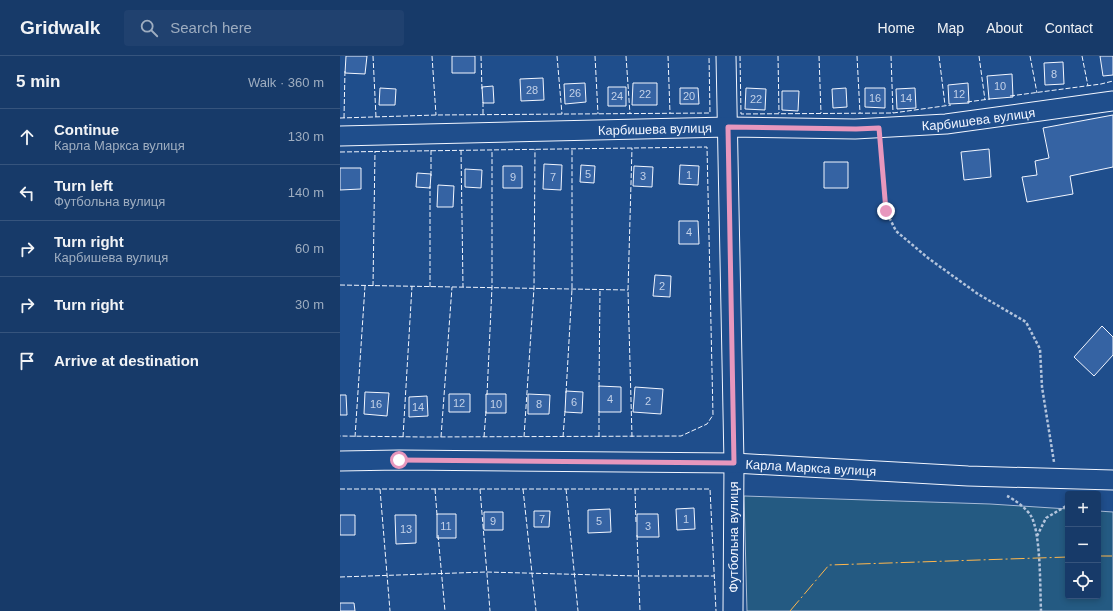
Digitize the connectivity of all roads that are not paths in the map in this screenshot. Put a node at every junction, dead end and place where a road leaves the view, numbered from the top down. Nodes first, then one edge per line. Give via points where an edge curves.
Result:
1 (726, 56) edge
2 (1113, 100) edge
3 (728, 127) junction
4 (340, 136) edge
5 (340, 461) edge
6 (734, 463) junction
7 (1113, 480) edge
8 (733, 611) edge

1 - 3 street, Футбольна вулиця
2 - 3 street, Карбишева вулиця via 946,124 856,129
3 - 4 street, Карбишева вулиця
3 - 6 street, Футбольна вулиця
5 - 6 street, Карла Маркса вулиця
6 - 7 street, Карла Маркса вулиця via 968,476
6 - 8 street, Футбольна вулиця

